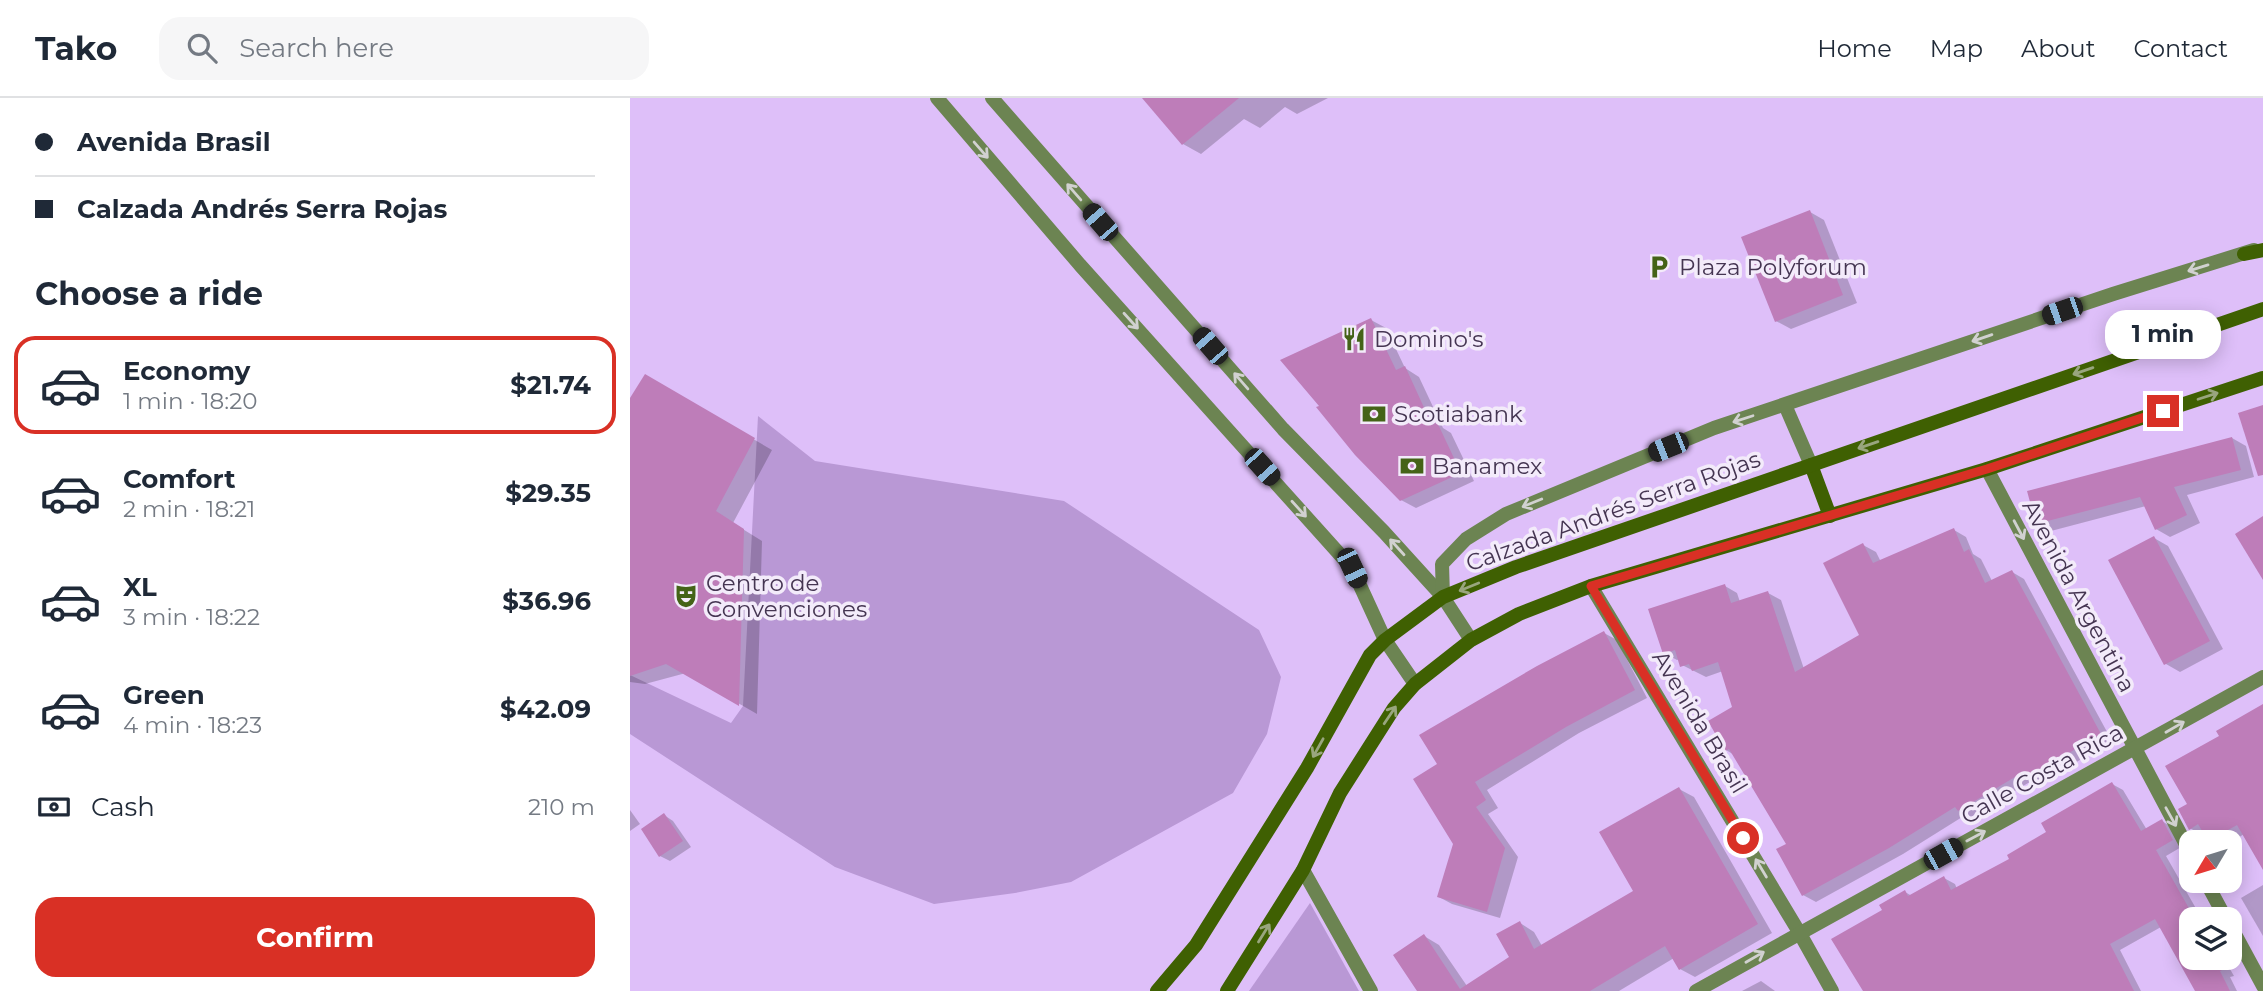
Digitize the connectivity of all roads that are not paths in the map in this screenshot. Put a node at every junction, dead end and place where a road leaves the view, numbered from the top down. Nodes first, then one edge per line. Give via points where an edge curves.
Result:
1 (937, 98) edge
2 (992, 98) edge
3 (2263, 248) edge
4 (2244, 254) joint
5 (2263, 309) edge
6 (2263, 378) edge
7 (1785, 405) junction
8 (1811, 465) junction
9 (1987, 469) junction
10 (1830, 516) junction
11 (1591, 586) junction
12 (1443, 597) junction
13 (1385, 640) junction
14 (1471, 640) junction
15 (2263, 677) edge
16 (1415, 684) junction
17 (2134, 750) junction
18 (2179, 832) edge
19 (1303, 870) junction
20 (1800, 932) junction
21 (2242, 947) edge
22 (2263, 986) edge
23 (1157, 991) edge
24 (1227, 991) edge
25 (1371, 991) edge
26 (1696, 991) edge
27 (1832, 991) edge

1 -> 13 street via 1352,568
12 -> 2 street via 1283,429
3 - 4 main road
4 -> 7 street
5 -> 8 main road, Calzada Andrés Serra Rojas
9 -> 6 main road
7 - 8 street
7 -> 12 street via 1714,428 1506,514 1466,539 1443,564
8 - 10 main road
8 -> 12 main road, Calzada Andrés Serra Rojas via 1516,567
9 - 10 main road
9 -> 17 street, Avenida Argentina
10 - 11 main road
11 - 14 main road via 1519,614
20 -> 11 street, Avenida Brasil
12 - 13 main road, Calzada Andrés Serra Rojas
12 - 14 street
13 - 16 street
13 -> 23 main road, Calzada Andrés Serra Rojas via 1370,655 1307,768 1196,945
14 - 16 main road
17 -> 15 street, Calle Costa Rica
19 -> 16 main road via 1340,793 1394,708
17 -> 18 street, Avenida Argentina
20 -> 17 street, Calle Costa Rica
24 -> 19 main road
19 - 25 street
26 -> 20 street, Calle Costa Rica
20 - 27 street, Avenida Brasil
21 - 22 street

